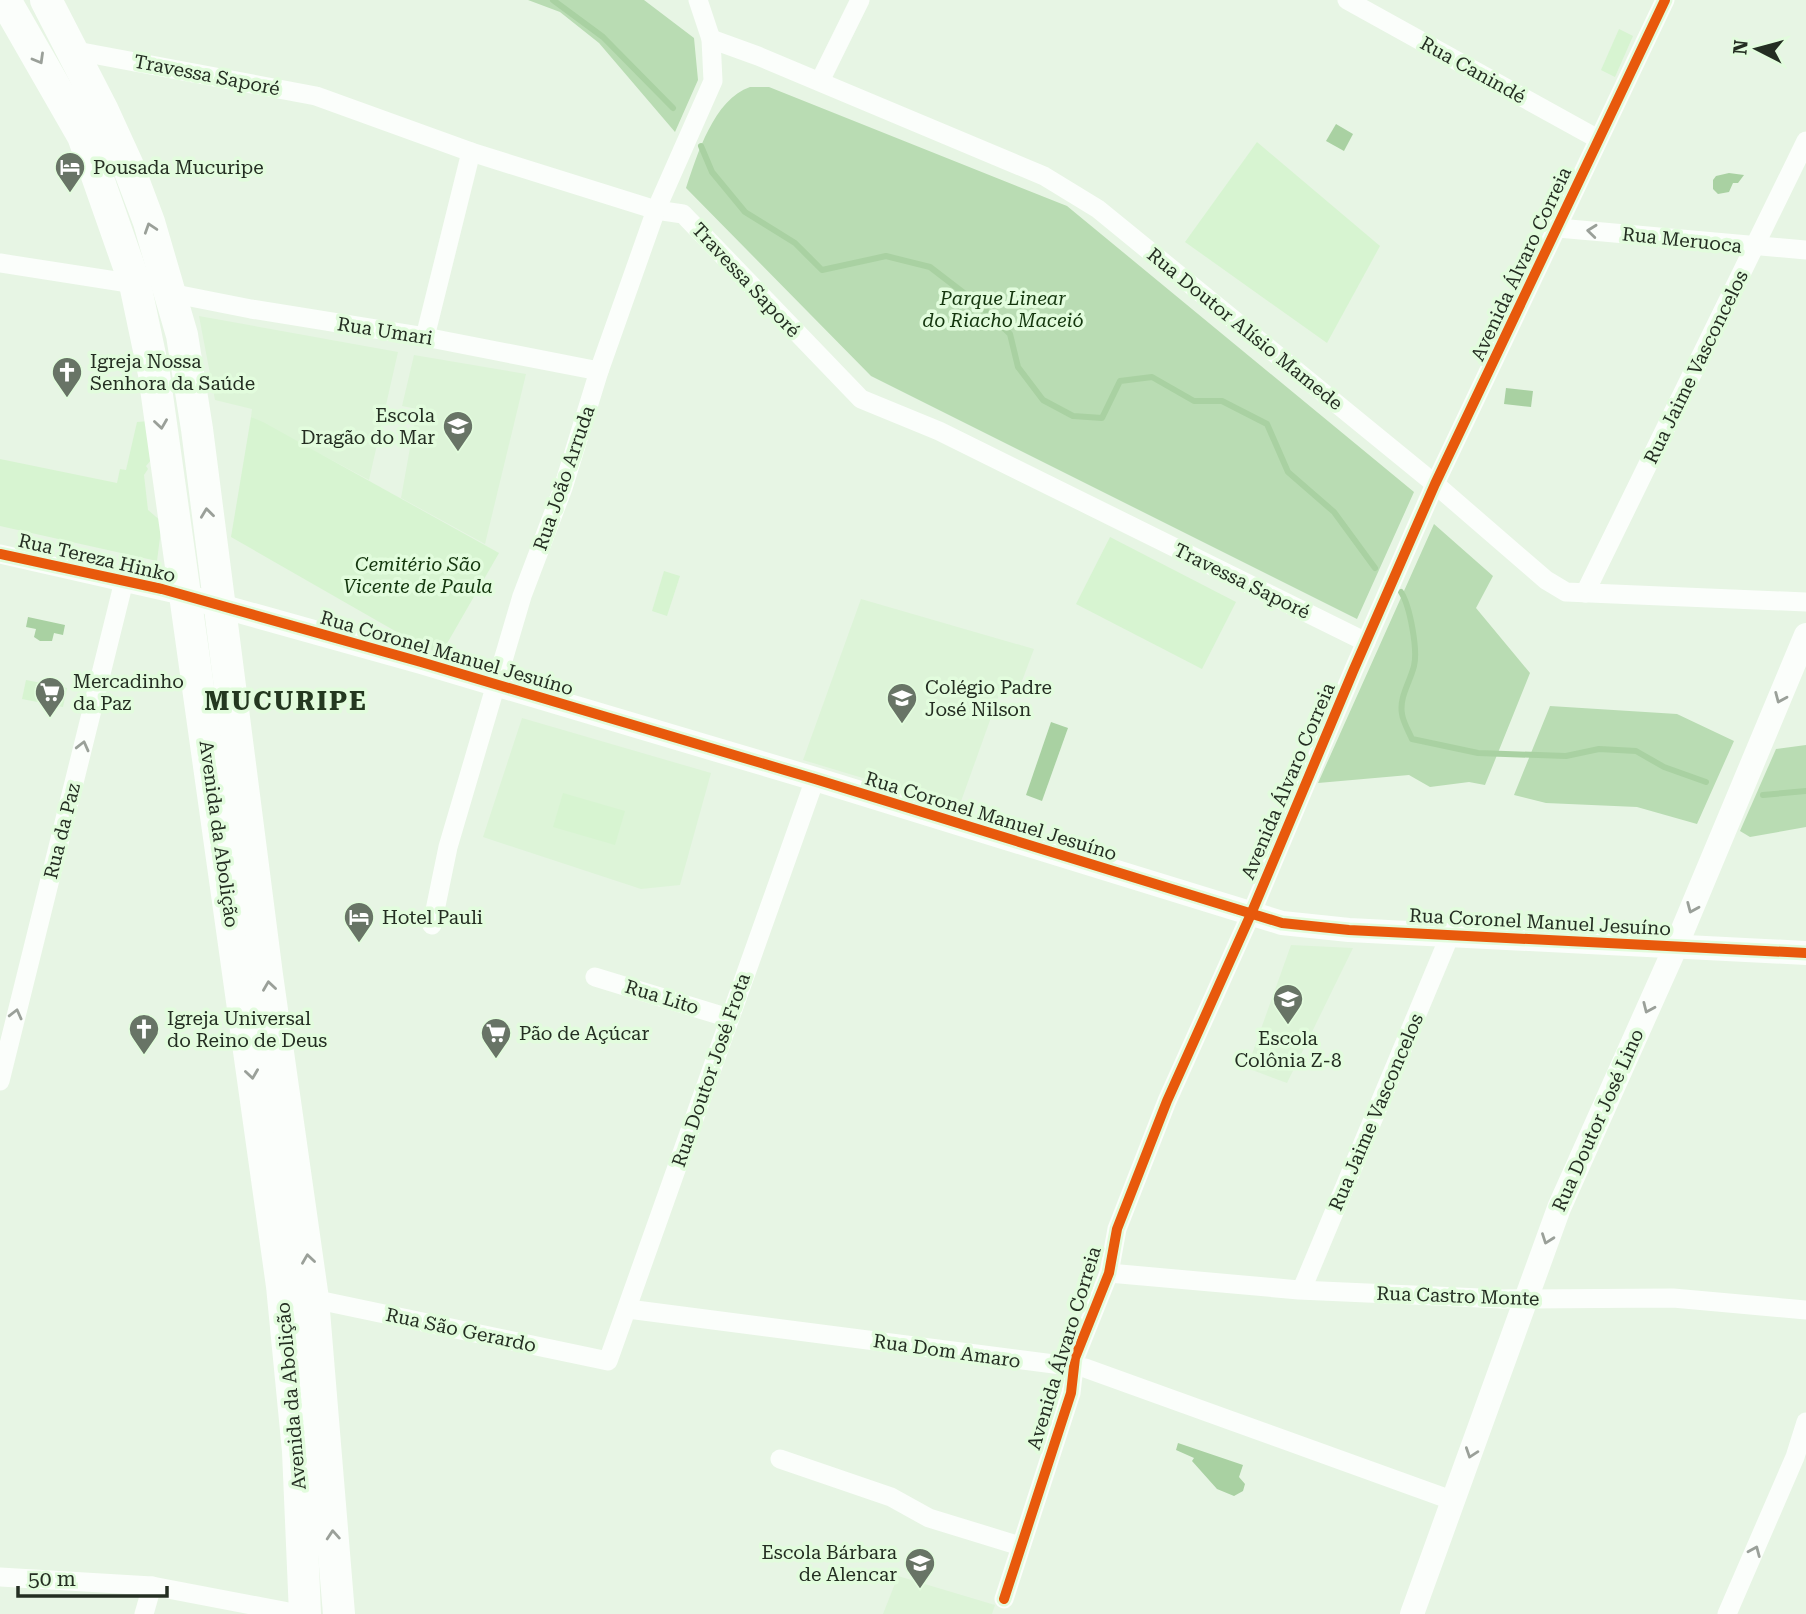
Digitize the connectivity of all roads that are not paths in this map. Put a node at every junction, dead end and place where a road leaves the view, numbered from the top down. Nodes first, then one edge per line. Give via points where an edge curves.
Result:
1 (5, 0) edge
2 (46, 0) edge
3 (698, 0) edge
4 (859, 0) edge
5 (1348, 0) edge
6 (1665, 0) edge
7 (1367, 5) edge
8 (711, 39) junction
9 (71, 50) junction
10 (820, 81) junction
11 (1598, 139) junction
12 (1806, 141) edge
13 (471, 152) junction
14 (128, 166) junction
15 (99, 179) junction
16 (656, 210) junction
17 (1558, 228) junction
18 (1755, 247) junction
19 (1806, 250) edge
20 (0, 263) edge
21 (135, 284) junction
22 (170, 293) junction
23 (425, 337) junction
24 (599, 371) junction
25 (1436, 484) junction
26 (0, 554) edge
27 (124, 581) junction
28 (1585, 593) junction
29 (185, 596) junction
30 (1806, 602) edge
31 (219, 605) junction
32 (1806, 635) edge
33 (1366, 642) junction
34 (495, 685) junction
35 (815, 779) junction
36 (243, 904) junction
37 (1251, 914) junction
38 (432, 925) dead end
39 (1450, 935) junction
40 (1676, 946) junction
41 (1806, 953) edge
42 (595, 977) dead end
43 (729, 1018) junction
44 (0, 1081) edge
45 (1109, 1273) junction
46 (282, 1286) junction
47 (1302, 1290) junction
48 (313, 1299) junction
49 (1525, 1299) junction
50 (628, 1309) junction
51 (1806, 1310) edge
52 (608, 1361) joint
53 (1075, 1367) junction
54 (1806, 1422) edge
55 (780, 1459) dead end
56 (1454, 1501) junction
57 (1020, 1546) junction
58 (0, 1577) edge
59 (152, 1586) junction
60 (1004, 1599) dead end
61 (144, 1614) edge
62 (299, 1614) edge
63 (305, 1614) edge
64 (339, 1614) edge
65 (1412, 1614) edge
66 (1727, 1614) edge

1 -> 15 main road, Avenida da Abolição via 83,136
2 - 9 main road, Avenida da Abolição
3 - 8 street
4 - 10 street
5 - 7 street, Rua Canindé
6 - 11 street, Avenida Álvaro Correia
7 - 11 street, Rua Canindé
8 - 10 street, Rua Doutor Alísio Mamede
8 - 16 street, Rua João Arruda via 713,81
9 - 13 street, Travessa Saporé via 316,96
9 - 14 main road, Avenida da Abolição
10 - 25 street, Rua Doutor Alísio Mamede via 1044,176 1098,209
11 - 17 street, Avenida Álvaro Correia
12 - 18 street, Rua Jaime Vasconcelos
13 - 16 street, Travessa Saporé
13 - 23 street
14 - 15 main road
22 -> 14 main road, Avenida da Abolição
15 - 21 main road, Avenida da Abolição
16 - 24 street, Rua João Arruda
16 - 33 street, Travessa Saporé via 683,214 861,399 939,431
18 -> 17 street, Rua Meruoca
17 - 25 street, Avenida Álvaro Correia
18 - 19 street, Rua Meruoca
18 - 28 street, Rua Jaime Vasconcelos
20 - 21 street
21 -> 29 main road, Avenida da Abolição via 154,374
22 - 23 street, Rua Umari
31 -> 22 main road, Avenida da Abolição via 197,429 182,335
23 - 24 street, Rua Umari
24 - 34 street, Rua João Arruda
25 - 28 street, Rua Doutor Alísio Mamede via 1546,580 1566,592
25 - 33 street, Avenida Álvaro Correia
26 - 27 street, Rua Tereza Hinko
27 - 29 street, Rua Tereza Hinko
44 -> 27 street, Rua da Paz
28 - 30 street, Rua Doutor Alísio Mamede
29 - 31 street, Rua Coronel Manuel Jesuíno
29 - 36 main road, Avenida da Abolição
31 - 34 street, Rua Coronel Manuel Jesuíno
31 - 36 main road, Avenida da Abolição
32 -> 40 street, Rua Doutor José Lino
33 - 37 street, Avenida Álvaro Correia
34 - 35 street, Rua Coronel Manuel Jesuíno
34 - 38 street, Rua João Arruda via 448,847
35 - 37 street, Rua Coronel Manuel Jesuíno
35 - 43 street, Rua Doutor José Frota
36 -> 46 main road, Avenida da Abolição
48 -> 36 main road, Avenida da Abolição
37 - 39 street, Rua Coronel Manuel Jesuíno via 1282,923
37 - 45 street, Avenida Álvaro Correia via 1152,1139 1117,1229
39 - 40 street, Rua Coronel Manuel Jesuíno
39 - 47 street, Rua Jaime Vasconcelos
40 - 41 street, Rua Coronel Manuel Jesuíno
40 -> 49 street, Rua Doutor José Lino via 1559,1208
42 - 43 street, Rua Lito
43 - 50 street, Rua Doutor José Frota
45 - 47 street, Rua Castro Monte
45 - 53 street, Avenida Álvaro Correia
46 - 48 main road
46 - 63 main road, Avenida da Abolição via 298,1451
47 - 49 street, Rua Castro Monte
48 - 52 street, Rua São Gerardo
64 -> 48 main road, Avenida da Abolição
49 - 51 street, Rua Castro Monte via 1673,1298
49 -> 56 street, Rua Doutor José Lino
50 - 52 street, Rua Doutor José Frota
50 - 53 street, Rua Dom Amaro
53 - 56 street, Rua Dom Amaro
53 - 57 street, Avenida Álvaro Correia via 1071,1393
66 -> 54 street via 1796,1457
55 - 57 street via 891,1497 929,1518
56 - 65 street, Rua Doutor José Lino
57 - 60 street, Avenida Álvaro Correia
58 - 59 street
59 - 61 street
59 - 62 street

